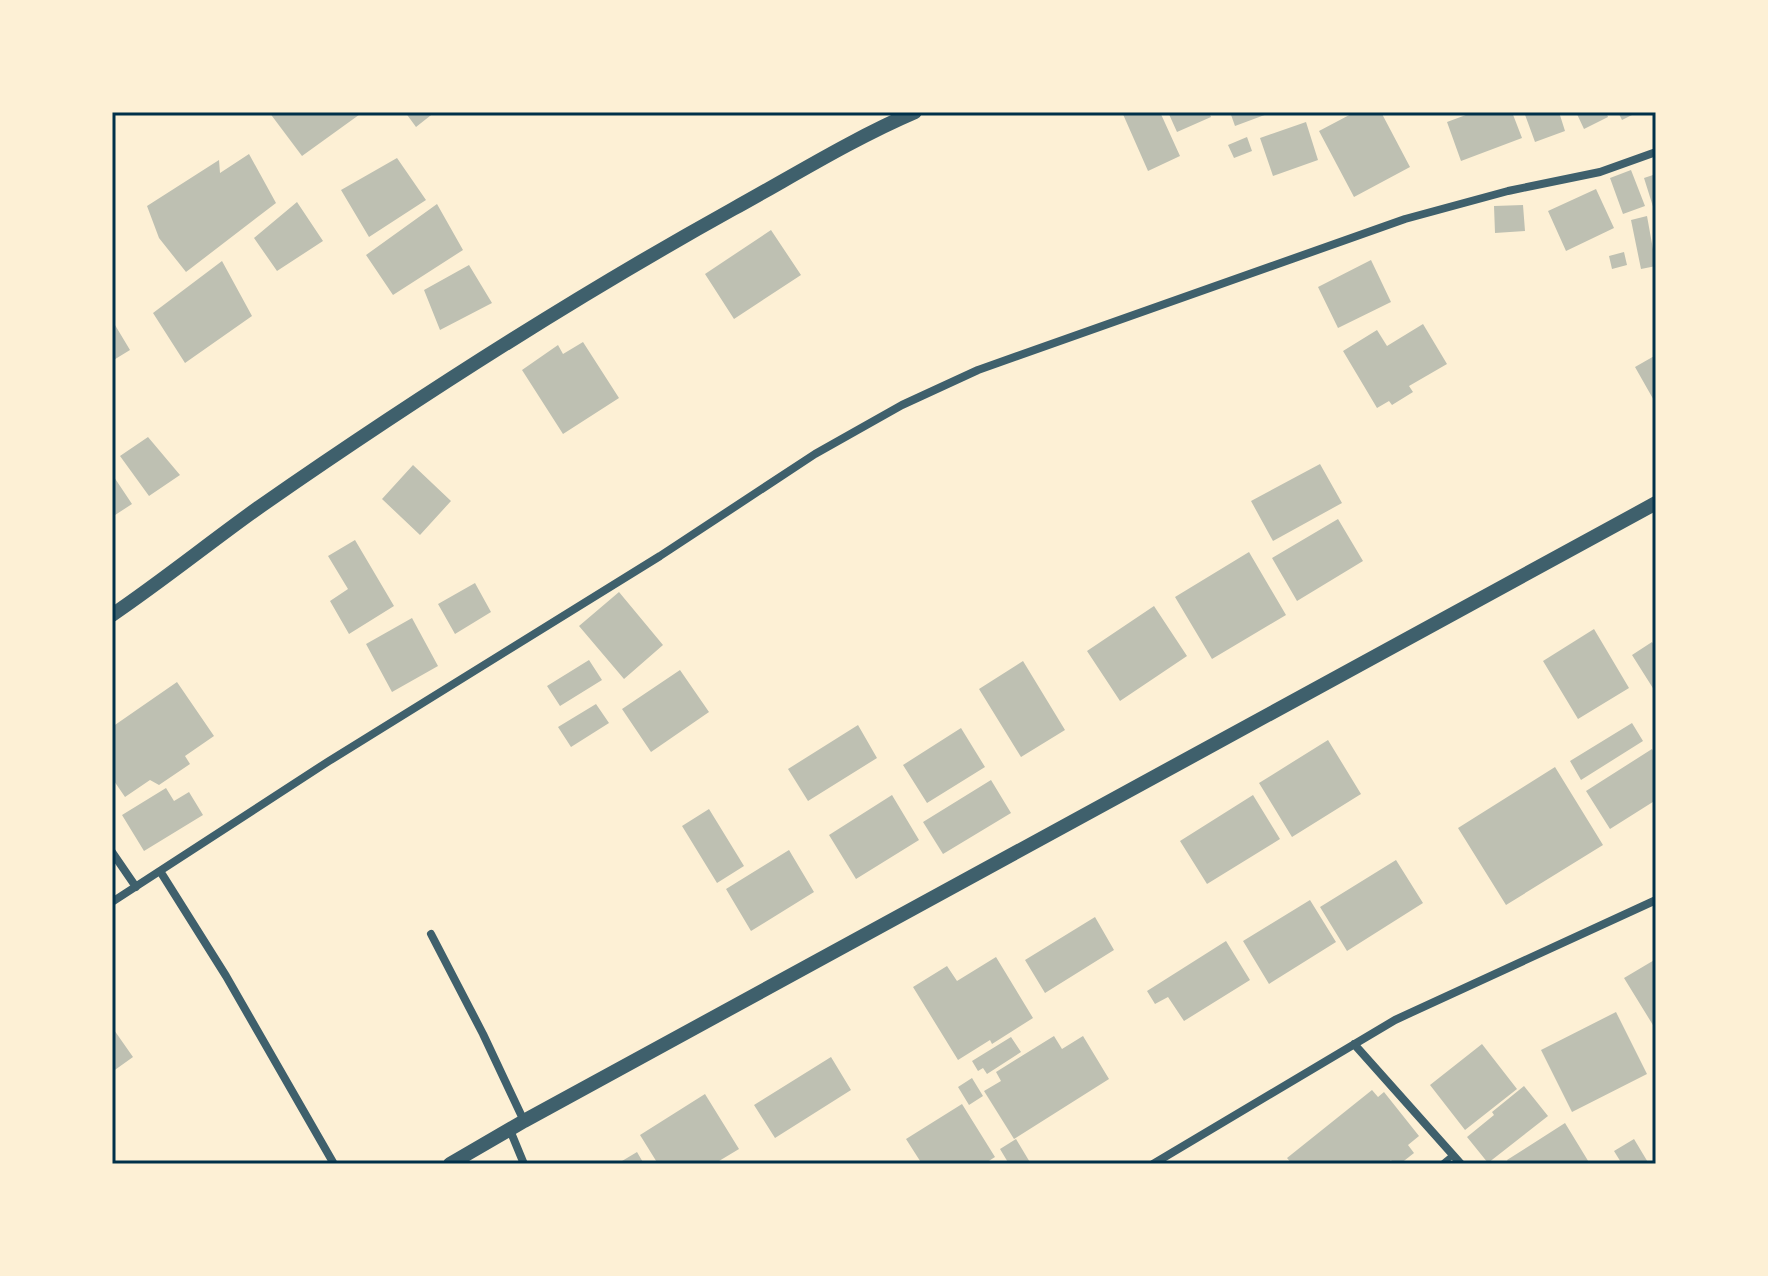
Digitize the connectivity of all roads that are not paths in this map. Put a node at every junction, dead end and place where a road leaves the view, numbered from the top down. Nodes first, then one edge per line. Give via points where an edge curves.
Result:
1 (915, 112) edge
2 (1656, 152) edge
3 (1656, 503) edge
4 (112, 615) edge
5 (112, 852) edge
6 (160, 871) junction
7 (136, 887) junction
8 (1656, 900) edge
9 (112, 902) edge
10 (431, 934) dead end
11 (1354, 1044) junction
12 (524, 1121) junction
13 (510, 1130) junction
14 (1453, 1155) junction
15 (334, 1164) edge
16 (450, 1164) edge
17 (524, 1164) edge
18 (1153, 1164) edge
19 (1442, 1164) edge
20 (1461, 1164) edge

1 - 4 street via 542,319 318,467
2 - 6 street via 1600,172 1405,219 978,370 902,405 815,454
3 - 12 street
5 - 7 street
6 - 7 street
6 - 15 street
7 - 9 street
8 - 11 street via 1395,1020
10 - 12 street
11 - 14 street
11 - 18 street
12 - 13 street
13 - 16 street
13 - 17 street
14 - 19 lane
14 - 20 street

